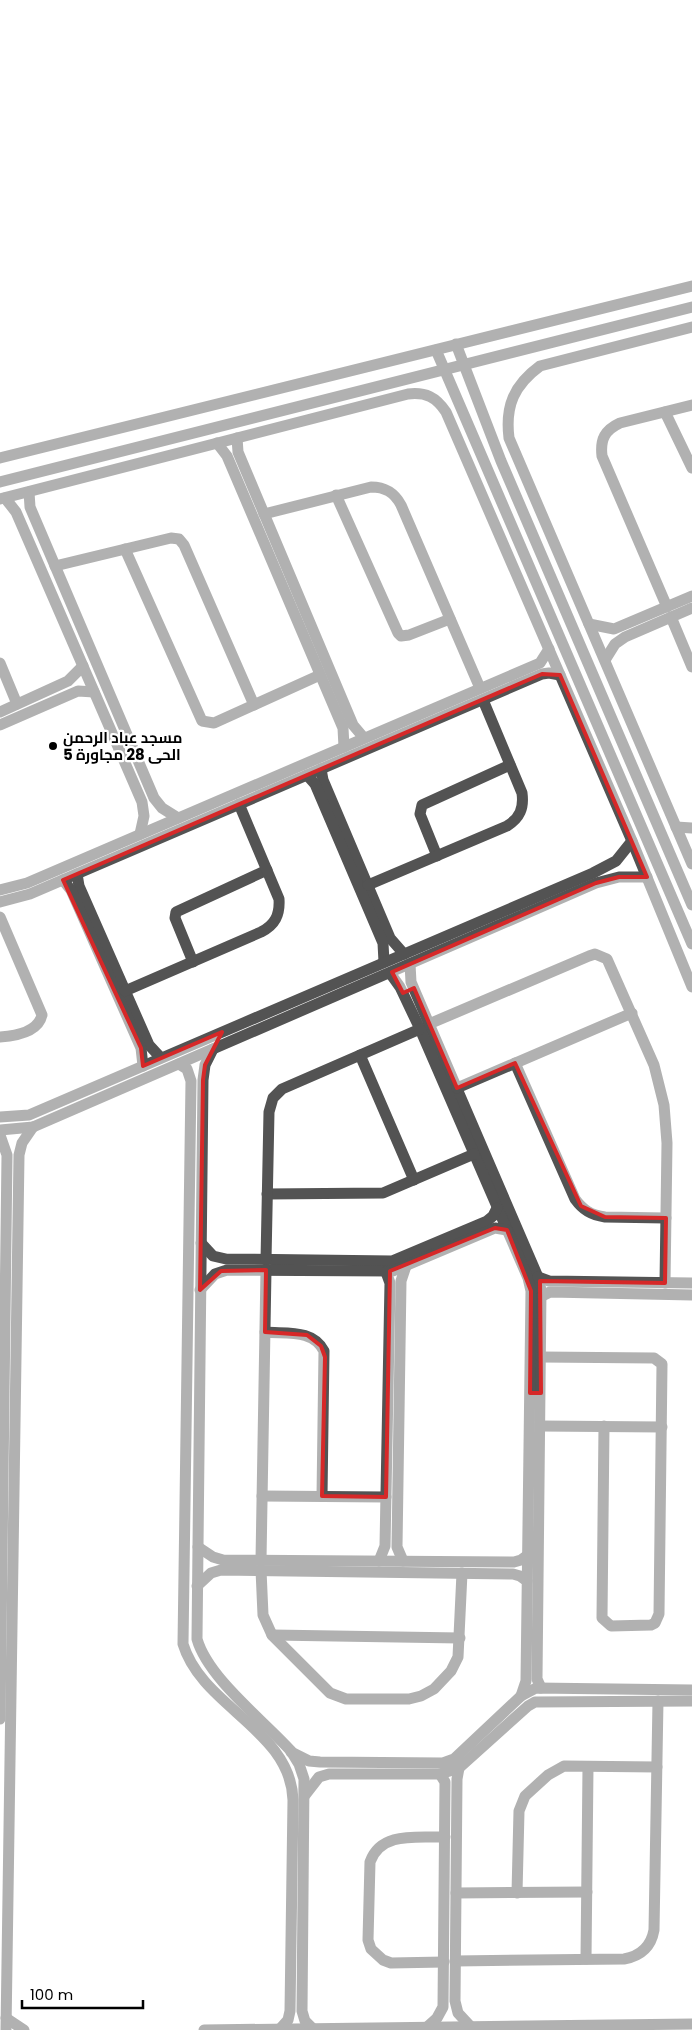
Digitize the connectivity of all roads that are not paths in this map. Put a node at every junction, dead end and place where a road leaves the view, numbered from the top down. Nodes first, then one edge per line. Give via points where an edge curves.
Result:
1 (692, 286) edge
2 (692, 307) edge
3 (692, 327) edge
4 (456, 344) junction
5 (436, 350) junction
6 (463, 364) junction
7 (445, 369) junction
8 (692, 405) edge
9 (665, 412) junction
10 (237, 438) junction
11 (217, 443) junction
12 (0, 458) edge
13 (501, 461) junction
14 (692, 468) edge
15 (486, 469) junction
16 (0, 482) edge
17 (29, 492) junction
18 (336, 495) junction
19 (2, 499) edge
20 (264, 514) junction
21 (125, 549) junction
22 (55, 566) junction
23 (692, 596) edge
24 (692, 608) edge
25 (669, 612) junction
26 (450, 619) junction
27 (589, 624) junction
28 (549, 650) junction
29 (605, 660) junction
30 (0, 663) edge
31 (83, 666) junction
32 (692, 667) edge
33 (320, 675) junction
34 (560, 675) junction
35 (94, 692) junction
36 (482, 694) junction
37 (17, 704) junction
38 (254, 705) junction
39 (0, 712) edge
40 (0, 724) edge
41 (364, 738) junction
42 (344, 747) junction
43 (510, 765) junction
44 (321, 769) junction
45 (307, 775) junction
46 (239, 804) junction
47 (178, 818) junction
48 (676, 827) junction
49 (692, 828) edge
50 (140, 834) junction
51 (632, 841) junction
52 (683, 844) junction
53 (668, 850) junction
54 (437, 856) junction
55 (691, 858) edge
56 (267, 870) junction
57 (77, 874) junction
58 (647, 877) junction
59 (62, 880) junction
60 (368, 885) junction
61 (0, 890) edge
62 (0, 902) edge
63 (692, 905) edge
64 (0, 917) edge
65 (692, 944) edge
66 (404, 954) junction
67 (193, 962) junction
68 (410, 964) junction
69 (387, 968) junction
70 (692, 987) edge
71 (319, 990) junction
72 (408, 990) junction
73 (125, 991) junction
74 (324, 1001) junction
75 (632, 1013) junction
76 (424, 1026) junction
77 (0, 1037) edge
78 (213, 1049) junction
79 (360, 1055) junction
80 (161, 1058) junction
81 (516, 1063) junction
82 (179, 1064) junction
83 (143, 1066) junction
84 (457, 1088) junction
85 (0, 1117) edge
86 (33, 1127) junction
87 (0, 1130) edge
88 (0, 1135) edge
89 (474, 1154) junction
90 (414, 1180) junction
91 (267, 1194) junction
92 (498, 1208) junction
93 (666, 1218) junction
94 (507, 1230) junction
95 (201, 1244) junction
96 (266, 1265) junction
97 (406, 1266) junction
98 (386, 1272) junction
99 (538, 1277) junction
100 (665, 1283) junction
101 (692, 1284) edge
102 (200, 1290) junction
103 (692, 1294) edge
104 (542, 1296) junction
105 (265, 1332) junction
106 (541, 1357) junction
107 (535, 1393) junction
108 (9, 1422) junction
109 (540, 1426) junction
110 (604, 1426) junction
111 (662, 1427) junction
112 (262, 1496) junction
113 (322, 1496) junction
114 (386, 1497) junction
115 (198, 1547) junction
116 (528, 1555) junction
117 (379, 1561) junction
118 (403, 1561) junction
119 (261, 1565) junction
120 (462, 1573) junction
121 (527, 1581) junction
122 (197, 1586) junction
123 (1, 1599) edge
124 (1, 1631) edge
125 (272, 1635) junction
126 (460, 1638) junction
127 (542, 1688) junction
128 (692, 1690) edge
129 (521, 1696) junction
130 (658, 1701) junction
131 (692, 1701) edge
132 (249, 1708) junction
133 (240, 1717) junction
134 (0, 1719) edge
135 (5, 1749) edge
136 (290, 1751) junction
137 (588, 1766) junction
138 (459, 1768) junction
139 (657, 1768) junction
140 (440, 1774) junction
141 (305, 1794) junction
142 (445, 1837) junction
143 (587, 1892) junction
144 (456, 1893) junction
145 (516, 1893) junction
146 (586, 1959) junction
147 (449, 1961) junction
148 (449, 2001) junction
149 (6, 2018) junction
150 (692, 2024) edge
151 (426, 2027) junction
152 (471, 2027) junction
153 (280, 2029) edge
154 (313, 2029) junction
155 (357, 2029) edge
156 (6, 2030) edge
157 (24, 2030) edge
158 (204, 2030) edge

1 - 4 street
2 - 6 street
3 - 27 street via 540,366 526,376 509,404 509,438
4 - 5 street
4 - 6 street
5 - 7 street
5 - 12 street
6 - 7 street
6 - 13 street
7 - 15 street
7 - 16 street
8 - 9 street
9 - 14 street
9 - 25 street via 611,427 601,446 602,456
10 - 11 street
10 - 20 street via 238,452
10 - 28 street via 419,392 440,402
11 - 17 street
11 - 33 street via 227,456
13 - 15 street
13 - 53 street
15 - 65 street
17 - 19 street
17 - 22 street via 30,507
18 - 20 street
18 - 26 street via 371,486 393,493
18 - 26 street via 398,633 409,635
19 - 31 street via 16,512
20 - 41 street via 353,724
21 - 22 street
21 - 38 street via 171,538 182,542
21 - 38 street via 199,718 205,723 214,723
22 - 47 street via 154,798 162,808
23 - 25 street
24 - 25 street
25 - 27 street via 614,629
25 - 29 street via 615,644
25 - 32 street
26 - 36 street
27 - 29 street
28 - 34 street
28 - 36 street via 540,662
29 - 48 street
30 - 37 street
31 - 35 street
31 - 37 street via 68,681
33 - 38 street
33 - 42 street via 344,732
34 - 36 street via 546,673
34 - 51 street
35 - 40 street via 78,691
35 - 50 street via 142,802 144,816
36 - 41 street
36 - 43 street
36 - 44 street
37 - 39 street
41 - 42 street
42 - 47 street
43 - 54 street via 522,793 523,803 518,816 507,826
43 - 54 street via 420,807
44 - 45 street
44 - 60 street
45 - 46 street
45 - 69 street via 315,784 383,943
46 - 56 street
46 - 57 street
47 - 50 street
48 - 49 street
48 - 52 street
50 - 61 street via 27,883
51 - 58 street
51 - 66 street via 607,866
52 - 53 street
52 - 55 street
53 - 63 street
54 - 60 street
56 - 67 street via 279,899 274,922 261,932
56 - 67 street via 176,912 175,918
57 - 59 street
57 - 73 street via 79,886
58 - 68 street via 619,877 596,883
58 - 70 street
59 - 62 street
59 - 83 street via 71,890 141,1048
60 - 66 street via 390,938
64 - 77 street via 42,1015 34,1028
66 - 69 street
67 - 73 street
68 - 69 street
68 - 72 street
69 - 71 street
69 - 72 street
69 - 74 street
71 - 74 street
71 - 80 street
72 - 76 street
73 - 80 street via 149,1045
74 - 78 street
75 - 76 street via 611,964 602,955 595,954
75 - 81 street
75 - 93 street via 655,1069 664,1104
76 - 79 street
76 - 84 street
76 - 89 street
78 - 82 street
78 - 95 street via 205,1065 203,1080
79 - 90 street
79 - 91 street via 282,1089 273,1098 268,1112
80 - 83 street
81 - 84 street
81 - 93 street via 580,1206 596,1216
82 - 86 street
82 - 133 street via 187,1070 191,1081 182,1631 193,1669
83 - 85 street via 29,1115
84 - 99 street
86 - 87 street
86 - 108 street via 22,1143 19,1155
88 - 108 street via 7,1155
89 - 90 street
89 - 92 street
90 - 91 street via 378,1194
91 - 96 street
92 - 94 street
92 - 96 street via 487,1221 396,1260
93 - 100 street
94 - 97 street via 492,1230
94 - 107 street via 531,1290
95 - 96 street via 220,1259
95 - 102 street
96 - 98 street
96 - 102 street via 221,1271
96 - 105 street
97 - 98 street
97 - 118 street via 400,1281 396,1547
98 - 114 street via 390,1283
99 - 100 street via 549,1281
99 - 104 street
100 - 101 street
102 - 115 street
103 - 104 street via 550,1292
104 - 106 street
105 - 112 street
105 - 113 street via 307,1334 318,1341 324,1351
106 - 107 street
106 - 111 street via 658,1359 662,1367
107 - 109 street
107 - 116 street
108 - 123 street
108 - 135 street
109 - 110 street
109 - 127 street via 537,1679
110 - 111 street
110 - 111 street via 601,1614 604,1622 611,1626 651,1625 658,1619
112 - 113 street
112 - 119 street
113 - 114 street
114 - 117 street via 384,1550
115 - 119 street via 218,1559
115 - 122 street
116 - 118 street via 514,1562
116 - 121 street
117 - 118 street
117 - 119 street
119 - 120 street
119 - 122 street via 216,1570
119 - 125 street via 263,1614
120 - 121 street via 517,1574
120 - 126 street
121 - 129 street via 526,1681
122 - 132 street via 196,1627 201,1650 214,1670
123 - 124 street
124 - 134 street
125 - 126 street
125 - 126 street via 330,1693 346,1699 409,1699 426,1694 454,1666
127 - 128 street
127 - 129 street
129 - 136 street via 447,1762 320,1762 304,1759
130 - 131 street
130 - 138 street via 535,1702
130 - 139 street
132 - 133 street
132 - 136 street
133 - 153 street via 283,1762 292,1787 290,2011 288,2020
135 - 149 street
136 - 141 street via 301,1772
137 - 139 street
137 - 143 street
137 - 145 street via 558,1768 525,1796 519,1811
138 - 140 street
138 - 144 street
139 - 146 street via 653,1937 646,1949 632,1958
140 - 141 street via 329,1774 319,1777
140 - 142 street via 445,1782
141 - 154 street via 302,2012
142 - 147 street
142 - 147 street via 394,1839 386,1841 373,1852 368,1940 376,1955 391,1963
143 - 145 street
143 - 146 street
144 - 145 street
144 - 147 street
146 - 147 street
147 - 148 street
148 - 151 street
148 - 152 street
149 - 156 street
149 - 157 street
150 - 152 street
151 - 152 street
151 - 155 street
153 - 154 street
153 - 158 street
154 - 155 street

